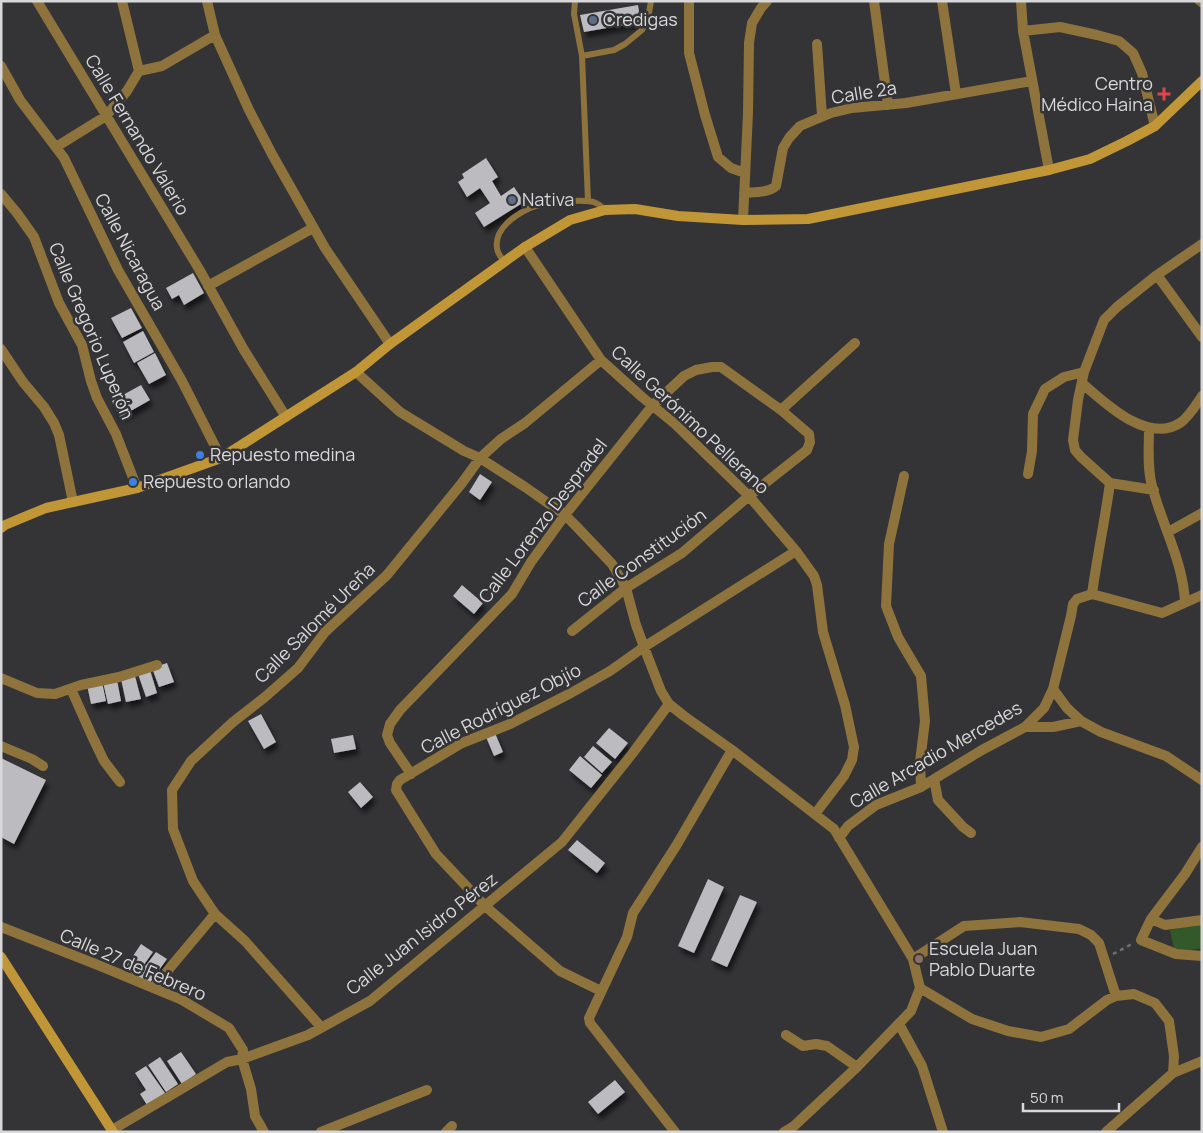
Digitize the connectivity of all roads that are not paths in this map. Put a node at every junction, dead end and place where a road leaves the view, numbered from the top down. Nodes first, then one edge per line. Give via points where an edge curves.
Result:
1 (37, 1) edge
2 (122, 1) edge
3 (207, 1) edge
4 (574, 1) edge
5 (652, 1) edge
6 (689, 1) edge
7 (767, 1) edge
8 (874, 1) edge
9 (942, 1) edge
10 (1021, 1) edge
11 (1197, 1) edge
12 (1202, 5) edge
13 (1023, 31) junction
14 (215, 35) junction
15 (817, 44) dead end
16 (582, 56) junction
17 (1, 66) edge
18 (139, 71) junction
19 (1202, 80) edge
20 (1032, 81) junction
21 (956, 94) junction
22 (888, 105) junction
23 (106, 116) junction
24 (822, 116) junction
25 (1155, 126) junction
26 (56, 147) junction
27 (1049, 170) junction
28 (745, 173) junction
29 (744, 193) junction
30 (1, 194) edge
31 (588, 201) junction
32 (605, 210) junction
33 (743, 220) junction
34 (313, 228) junction
35 (1202, 244) edge
36 (525, 247) junction
37 (504, 262) junction
38 (1157, 275) junction
39 (208, 286) junction
40 (1202, 337) edge
41 (855, 343) dead end
42 (390, 344) junction
43 (1, 349) edge
44 (601, 360) junction
45 (356, 372) junction
46 (1083, 378) junction
47 (1202, 396) edge
48 (652, 406) junction
49 (781, 410) junction
50 (286, 417) junction
51 (1149, 428) junction
52 (221, 458) junction
53 (480, 458) junction
54 (1028, 474) dead end
55 (904, 476) dead end
56 (1110, 483) junction
57 (137, 488) junction
58 (1154, 490) junction
59 (749, 496) junction
60 (74, 502) junction
61 (1202, 513) edge
62 (564, 515) junction
63 (3, 524) edge
64 (1168, 532) junction
65 (796, 551) junction
66 (626, 588) junction
67 (1092, 594) junction
68 (1202, 595) edge
69 (1185, 602) junction
70 (572, 630) dead end
71 (644, 647) junction
72 (157, 664) dead end
73 (1, 678) edge
74 (71, 689) junction
75 (1053, 689) junction
76 (669, 704) junction
77 (1081, 721) junction
78 (1025, 727) junction
79 (1, 746) edge
80 (732, 750) junction
81 (43, 766) dead end
82 (411, 774) junction
83 (934, 779) junction
84 (1202, 780) edge
85 (120, 782) dead end
86 (921, 787) junction
87 (815, 814) junction
88 (971, 833) dead end
89 (839, 838) junction
90 (1202, 848) edge
91 (485, 906) junction
92 (215, 914) junction
93 (1151, 919) junction
94 (1202, 920) edge
95 (1, 927) edge
96 (1202, 956) edge
97 (1, 957) edge
98 (913, 958) junction
99 (153, 988) junction
100 (920, 988) junction
101 (601, 991) junction
102 (1116, 996) junction
103 (899, 1024) junction
104 (321, 1027) junction
105 (786, 1035) dead end
106 (242, 1059) junction
107 (1202, 1061) edge
108 (858, 1068) junction
109 (1173, 1073) junction
110 (427, 1090) dead end
111 (112, 1131) edge
112 (264, 1132) edge
113 (321, 1132) edge
114 (675, 1132) edge
115 (784, 1132) edge
116 (944, 1132) edge
117 (1106, 1132) edge

1 - 23 street, Calle Fernando Valerio
2 - 18 street
3 - 14 street
4 - 16 lane
5 - 16 lane via 642,30 626,44 614,50
6 - 28 street via 689,53 718,157 731,168
7 - 28 street via 752,24
8 - 22 street
9 - 21 street
10 - 13 street
11 - 12 lane
13 - 20 street
13 - 25 street via 1060,27 1119,41 1133,53 1142,73
14 - 18 street via 162,66
14 - 34 street via 249,110
15 - 24 street
16 - 31 lane
17 - 26 street, Calle Nicaragua via 20,100
18 - 23 street via 127,92
19 - 25 main road
20 - 21 street, Calle 2a
20 - 27 street
21 - 22 street, Calle 2a
22 - 24 street, Calle 2a via 852,108
23 - 26 street
23 - 39 street, Calle Fernando Valerio
24 - 29 street, Calle 2a via 800,126 789,138 783,148 776,186
25 - 27 main road via 1090,159
26 - 52 street, Calle Nicaragua via 118,270 182,381
27 - 33 main road via 808,219
28 - 29 street
29 - 33 street
30 - 57 street, Calle Gregorio Luperón via 34,237 59,303 82,345 97,398 116,434
31 - 32 lane
31 - 37 lane via 531,207 505,224 497,237 497,249
32 - 33 main road via 635,209 678,216
32 - 36 main road via 570,220
34 - 39 street
34 - 42 street
35 - 38 street
36 - 37 main road
36 - 44 street, Calle Gerónimo Pellerano
37 - 42 main road
38 - 40 street
38 - 46 street via 1104,320
39 - 50 street, Calle Fernando Valerio
41 - 49 street
42 - 45 main road
43 - 60 street via 54,423
44 - 48 street, Calle Gerónimo Pellerano
44 - 53 street, Calle Salomé Ureña
45 - 50 main road
45 - 53 street via 400,412
46 - 51 street via 1106,404 1127,419
46 - 54 street via 1064,377 1045,389 1033,414
46 - 56 street via 1072,440 1081,457
47 - 51 street via 1180,423 1168,428
48 - 49 street, Calle Lorenzo Despradel via 684,376 712,367 721,368
48 - 59 street, Calle Gerónimo Pellerano
48 - 62 street, Calle Lorenzo Despradel
49 - 59 street, Calle Constitución via 809,434 810,442 807,450
50 - 52 main road
51 - 58 street
52 - 57 main road
53 - 62 street
53 - 92 street, Calle Salomé Ureña via 387,575 325,632 298,668 191,761 172,790 174,829 193,881
55 - 86 street via 889,544 886,606 898,637 921,676 925,721 920,762
56 - 58 street
56 - 67 street
57 - 60 main road
58 - 64 street
59 - 65 street, Calle Gerónimo Pellerano
59 - 66 street, Calle Constitución via 682,553
60 - 63 main road via 46,508
61 - 64 street
62 - 66 street via 612,564
62 - 82 street, Calle Lorenzo Despradel via 512,594 390,724 387,735 390,743
64 - 69 street via 1184,586
65 - 71 street, Calle Rodríguez Objío
65 - 87 street, Calle Gerónimo Pellerano via 814,576 823,632 846,705 854,747 844,776
66 - 70 street, Calle Constitución
66 - 71 street
67 - 69 street via 1162,613
67 - 75 street, Calle Arcadio Mercedes via 1072,604
68 - 69 street
71 - 76 street
71 - 82 street, Calle Rodríguez Objío via 571,693 510,724 462,743
72 - 74 street
73 - 74 street via 37,693 55,694
74 - 85 street via 104,761
75 - 77 street
75 - 78 street, Calle Arcadio Mercedes via 1044,708
76 - 80 street
76 - 91 street, Calle Juan Isidro Pérez via 562,842
77 - 78 street via 1053,728
77 - 84 street via 1101,732 1166,756
78 - 83 street, Calle Arcadio Mercedes
79 - 81 street
80 - 87 street
80 - 101 street via 633,913 626,937
82 - 91 street, Calle Rodríguez Objío via 400,780 396,790 436,854
83 - 86 street, Calle Arcadio Mercedes
83 - 88 street via 938,800
86 - 89 street, Calle Arcadio Mercedes via 876,805 848,826
87 - 89 street
89 - 98 street
90 - 93 street
91 - 101 street, Calle Rodríguez Objío via 560,971
91 - 104 street, Calle Juan Isidro Pérez via 370,1001
92 - 99 street
92 - 104 street, Calle Salomé Ureña via 245,941
93 - 94 street via 1165,925
93 - 96 street via 1141,940 1176,954
95 - 99 street, Calle 27 de Febrero
97 - 111 main road
98 - 100 street
98 - 102 street via 964,926 1020,922 1079,929 1099,943
99 - 106 street, Calle 27 de Febrero via 182,1000 229,1028 243,1050
100 - 102 street via 972,1019 1040,1037 1069,1029
100 - 103 street via 910,1011
101 - 114 street via 589,1018 590,1023
102 - 109 street via 1134,994 1155,1003 1169,1021
103 - 108 street
103 - 116 street via 922,1066
104 - 106 street, Calle Juan Isidro Pérez via 308,1035
105 - 108 street via 803,1046 827,1046
106 - 111 street, Calle Juan Isidro Pérez via 227,1062
106 - 112 street, Calle 27 de Febrero via 255,1116
107 - 109 street
108 - 115 street
109 - 117 street
110 - 113 street

